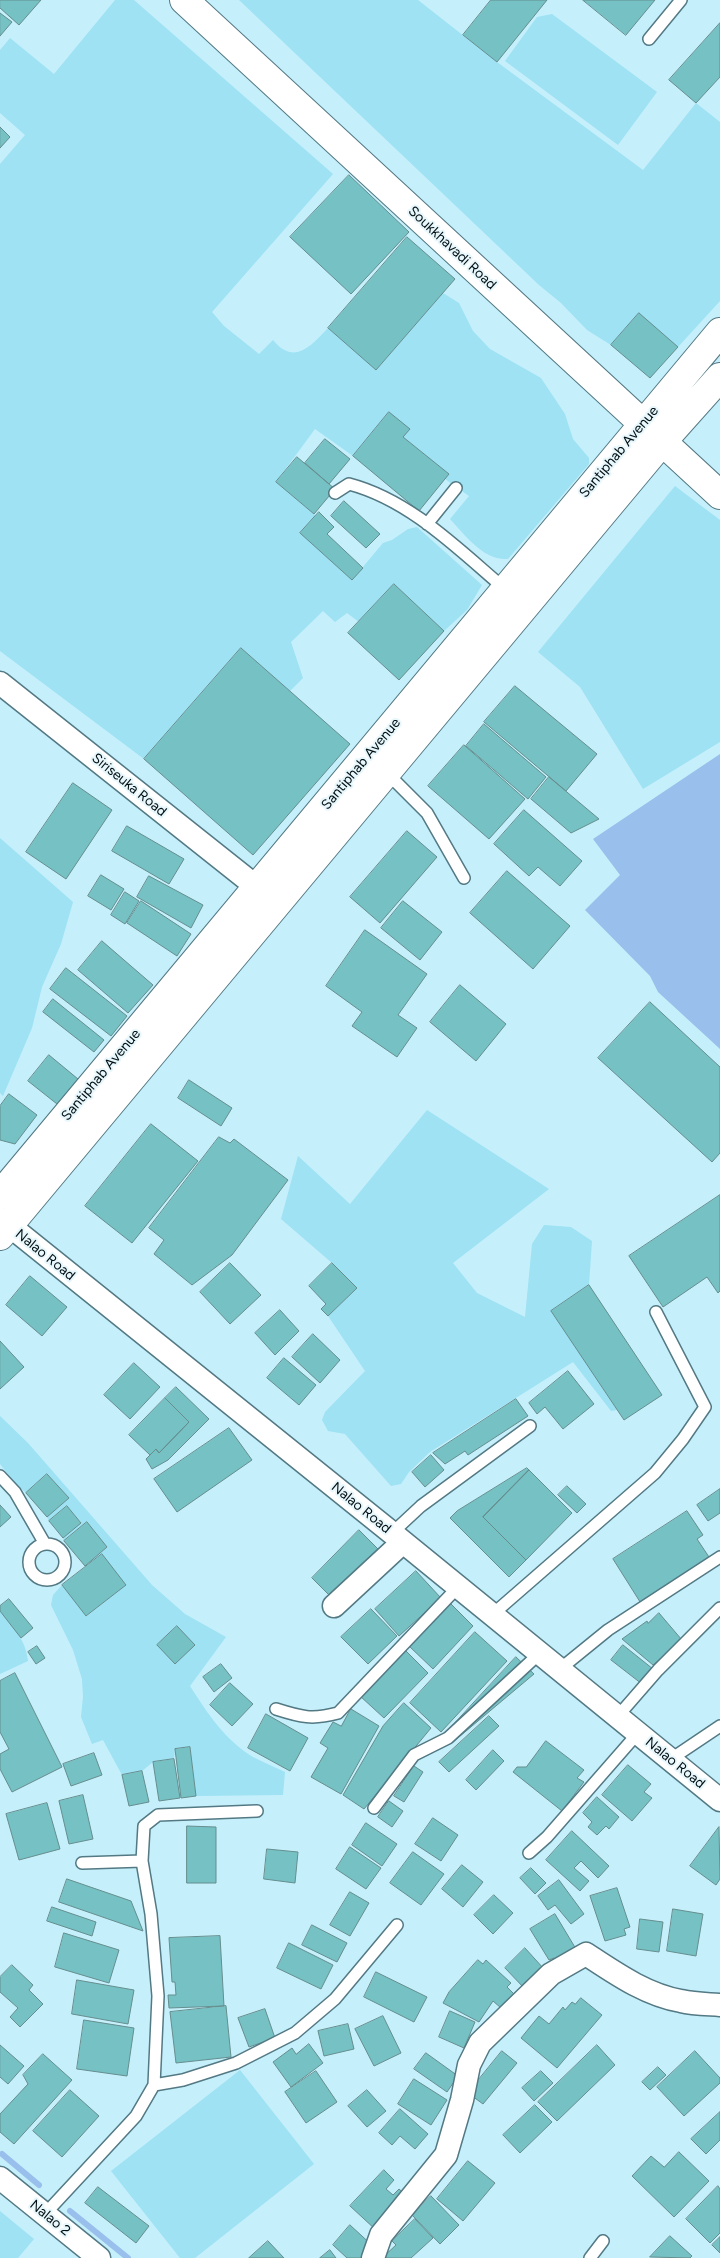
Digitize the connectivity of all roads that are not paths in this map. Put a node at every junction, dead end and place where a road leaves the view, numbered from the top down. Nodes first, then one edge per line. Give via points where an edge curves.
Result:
1 (184, 0) edge
2 (681, 0) edge
3 (649, 39) dead end
4 (720, 332) edge
5 (720, 377) edge
6 (642, 424) junction
7 (662, 442) junction
8 (456, 488) dead end
9 (335, 493) dead end
10 (720, 495) edge
11 (427, 524) junction
12 (506, 589) junction
13 (0, 683) edge
14 (387, 773) junction
15 (464, 878) dead end
16 (258, 888) junction
17 (0, 1195) edge
18 (3, 1227) edge
19 (656, 1312) dead end
20 (530, 1426) dead end
21 (0, 1476) edge
22 (397, 1537) junction
23 (45, 1544) dead end
24 (720, 1557) edge
25 (458, 1586) junction
26 (334, 1606) dead end
27 (720, 1608) edge
28 (493, 1614) junction
29 (540, 1653) junction
30 (560, 1669) junction
31 (276, 1709) dead end
32 (618, 1716) junction
33 (720, 1726) edge
34 (638, 1733) junction
35 (671, 1759) junction
36 (720, 1800) edge
37 (374, 1808) dead end
38 (257, 1812) dead end
39 (529, 1853) dead end
40 (142, 1861) junction
41 (82, 1863) dead end
42 (397, 1925) dead end
43 (720, 2005) edge
44 (154, 2085) junction
45 (0, 2178) edge
46 (45, 2214) junction
47 (603, 2241) dead end
48 (99, 2258) edge
49 (373, 2258) edge
50 (590, 2258) edge

1 - 6 street, Soukkhavadi Road
2 - 3 lane
4 - 6 street, Santiphab Avenue
5 - 7 street, Santiphab Avenue
6 - 7 street, Soukkhavadi Road
6 - 12 street, Santiphab Avenue
7 - 10 street, Soukkhavadi Road
7 - 14 street, Santiphab Avenue
8 - 11 lane
9 - 11 lane via 349,484 365,488 420,517
11 - 12 lane
12 - 16 street, Santiphab Avenue
13 - 16 street, Siriseuka Road
14 - 15 lane via 427,813
14 - 18 street, Santiphab Avenue
16 - 17 street, Santiphab Avenue
18 - 22 street, Nalao Road
19 - 28 lane via 705,1408 655,1474
20 - 22 lane via 421,1506
21 - 23 lane via 14,1492
22 - 25 street, Nalao Road
22 - 26 street
24 - 30 lane via 608,1630
25 - 28 street, Nalao Road
25 - 31 lane via 338,1713 306,1718
27 - 32 lane via 658,1670
28 - 29 street, Nalao Road
29 - 30 street, Nalao Road
29 - 37 lane via 448,1738 414,1755
30 - 32 street, Nalao Road
32 - 34 street, Nalao Road
33 - 35 lane
34 - 35 street, Nalao Road
34 - 39 lane via 547,1837
35 - 36 street, Nalao Road
38 - 40 lane via 158,1815 144,1826
40 - 41 lane
40 - 44 lane via 151,1914 158,1996
42 - 44 lane via 335,1999 295,2032 236,2063 183,2080
43 - 49 street via 680,2001 651,1992 586,1954 551,1974 480,2043 469,2065 446,2155 381,2235
44 - 46 lane via 136,2116
45 - 46 street, Nalao 2
46 - 48 street, Nalao 2
47 - 50 lane

